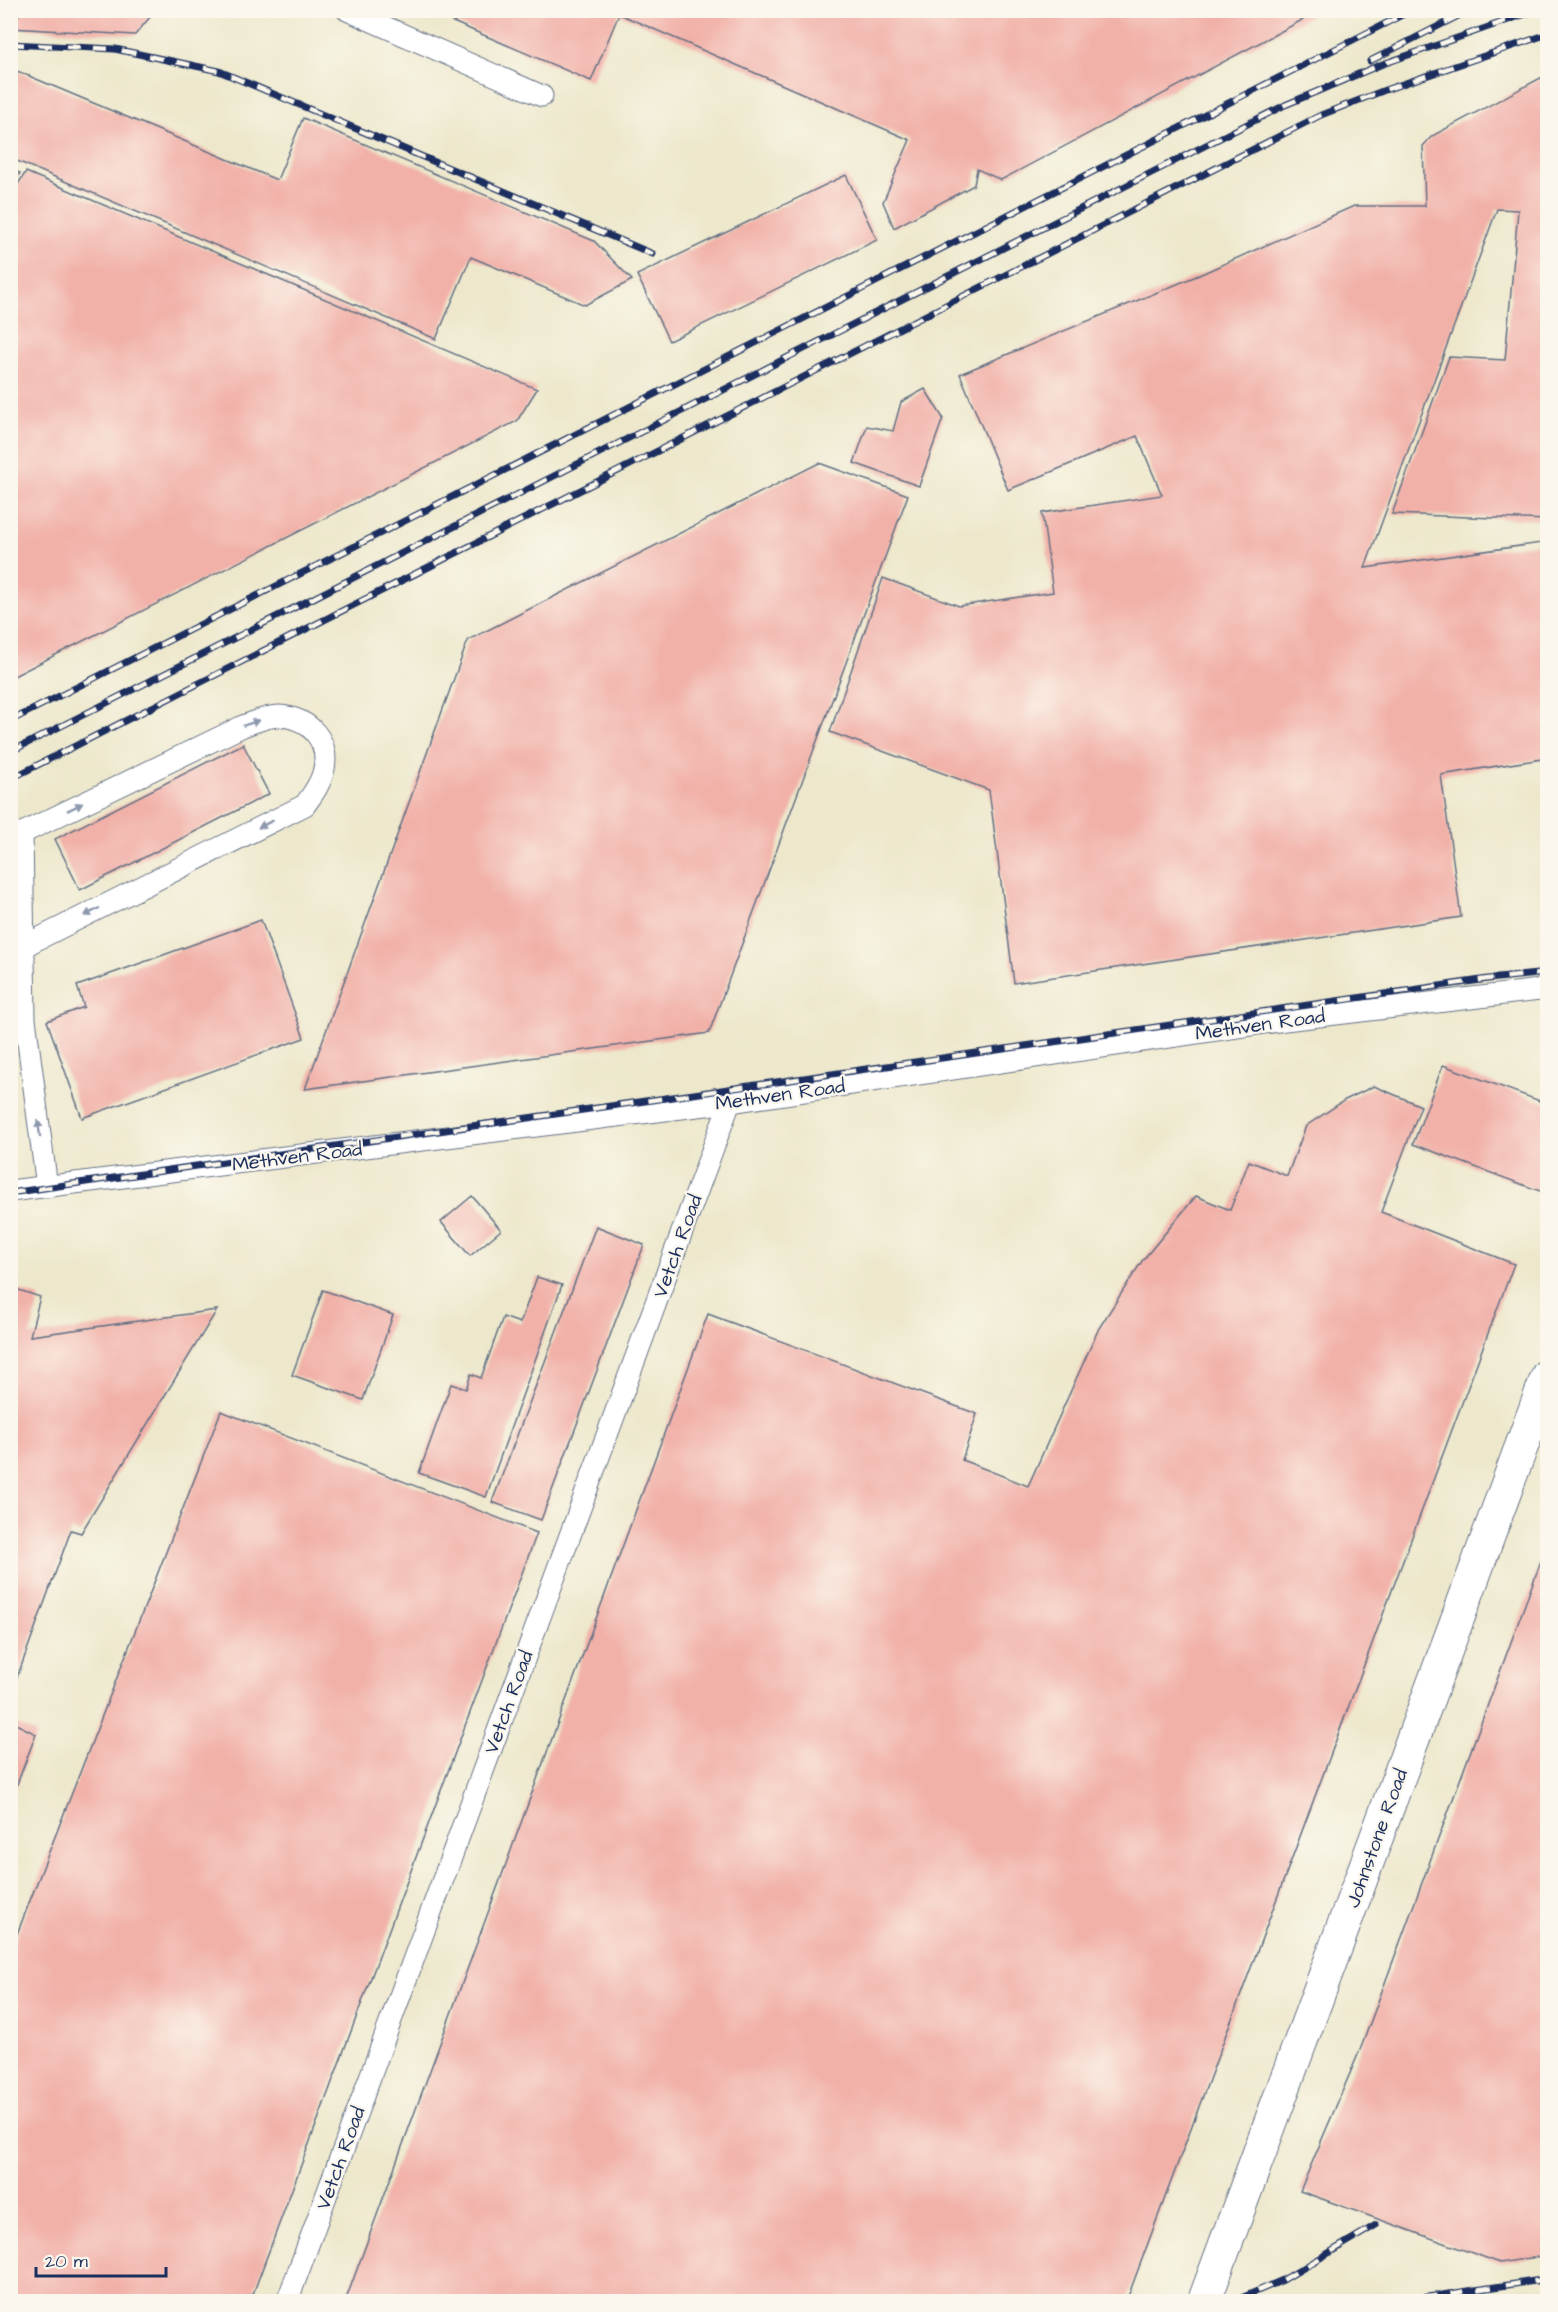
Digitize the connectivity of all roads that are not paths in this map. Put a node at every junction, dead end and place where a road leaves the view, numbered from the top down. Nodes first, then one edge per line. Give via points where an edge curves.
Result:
1 (347, 10) edge
2 (542, 96) dead end
3 (16, 836) edge
4 (24, 945) junction
5 (1548, 989) edge
6 (730, 1102) junction
7 (47, 1187) junction
8 (10, 1191) edge
9 (1548, 1375) edge
10 (287, 2301) edge
11 (1204, 2301) edge

1 - 2 lane
3 - 4 lane
3 -> 4 lane via 266,718 299,719 314,729 322,741 324,770 305,805
7 -> 4 lane via 27,1049
5 - 6 lane, Methven Road via 1285,1020
6 - 7 lane, Methven Road
6 - 10 lane, Vetch Road
7 - 8 lane, Methven Road
9 - 11 street, Johnstone Road

